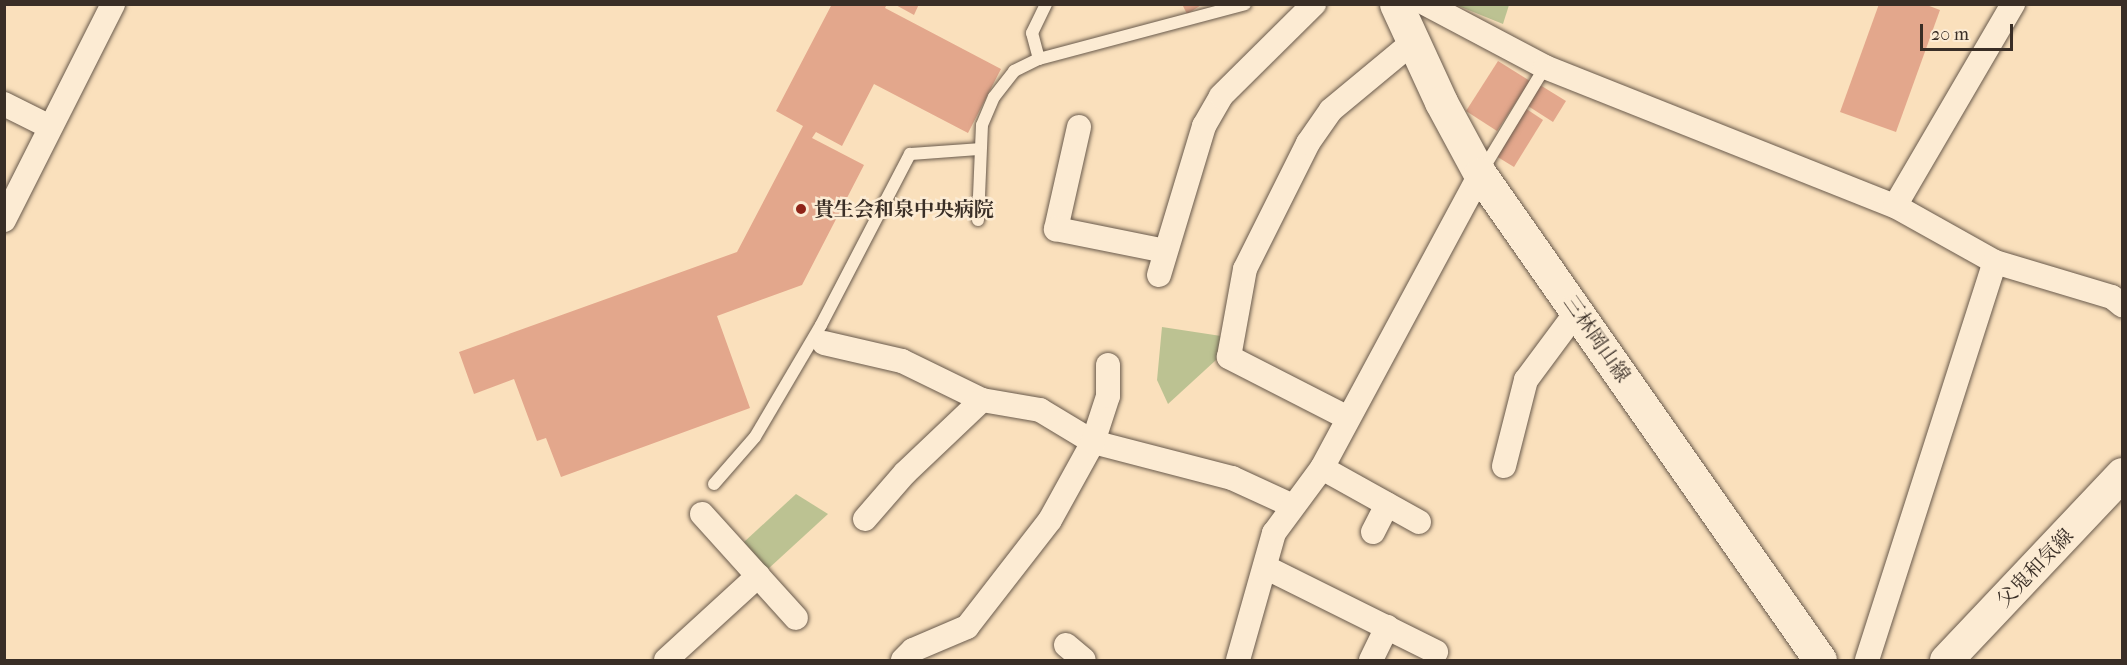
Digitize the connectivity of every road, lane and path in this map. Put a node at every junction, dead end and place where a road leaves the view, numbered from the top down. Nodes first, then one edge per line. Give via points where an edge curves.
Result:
1 (113, 4) edge
2 (1046, 4) edge
3 (1245, 4) edge
4 (1314, 4) edge
5 (1396, 4) edge
6 (1426, 4) edge
7 (2013, 4) edge
8 (1413, 42) junction
9 (1039, 59) junction
10 (1545, 67) junction
11 (4, 104) edge
12 (50, 127) junction
13 (1079, 127) dead end
14 (979, 149) junction
15 (1480, 174) junction
16 (1895, 206) junction
17 (4, 220) edge
18 (978, 220) dead end
19 (1165, 251) junction
20 (1995, 261) junction
21 (1159, 275) dead end
22 (2122, 305) edge
23 (1578, 310) junction
24 (824, 343) dead end
25 (1108, 364) dead end
26 (982, 400) junction
27 (1348, 418) junction
28 (1093, 442) junction
29 (1504, 466) dead end
30 (1322, 468) junction
31 (2122, 474) edge
32 (714, 484) dead end
33 (1388, 504) junction
34 (1291, 505) junction
35 (702, 514) dead end
36 (865, 519) dead end
37 (1419, 522) dead end
38 (1373, 532) dead end
39 (1265, 567) junction
40 (758, 576) junction
41 (795, 618) dead end
42 (1387, 627) junction
43 (1066, 645) dead end
44 (1436, 652) dead end
45 (666, 660) edge
46 (903, 660) edge
47 (1084, 660) edge
48 (1238, 660) edge
49 (1371, 660) edge
50 (1821, 660) edge
51 (1867, 660) edge
52 (1946, 660) edge

1 - 12 street
2 - 9 lane via 1032,33
3 - 9 lane
4 - 19 street via 1221,96 1204,126
5 - 8 main road, 三林岡山線
6 - 10 street
7 - 16 street
8 - 15 main road, 三林岡山線
8 - 27 street via 1331,110 1308,143 1245,269 1229,357
9 - 14 lane via 1014,71 994,97 982,125
10 - 15 lane
10 - 16 street
11 - 12 street
12 - 17 street
13 - 19 street via 1056,229
14 - 18 lane
14 - 32 lane via 910,154 821,325 755,437
15 - 23 main road, 三林岡山線
15 - 27 street
16 - 20 street
19 - 21 street
20 - 22 street via 2112,297
20 - 51 street
23 - 29 street via 1526,380
23 - 50 main road, 三林岡山線
24 - 26 street via 902,361
25 - 28 street via 1108,396
26 - 28 street via 1040,410
26 - 36 street
27 - 30 street
28 - 34 street via 1232,478
28 - 46 street via 1050,520 993,598 967,627 913,650
30 - 33 street
30 - 34 street
31 - 52 main road, 父鬼和気線
33 - 37 street
33 - 38 street
34 - 39 street via 1274,533
35 - 40 street
39 - 42 street
39 - 48 street
40 - 41 street
40 - 45 street
42 - 44 street
42 - 49 street
43 - 47 street

